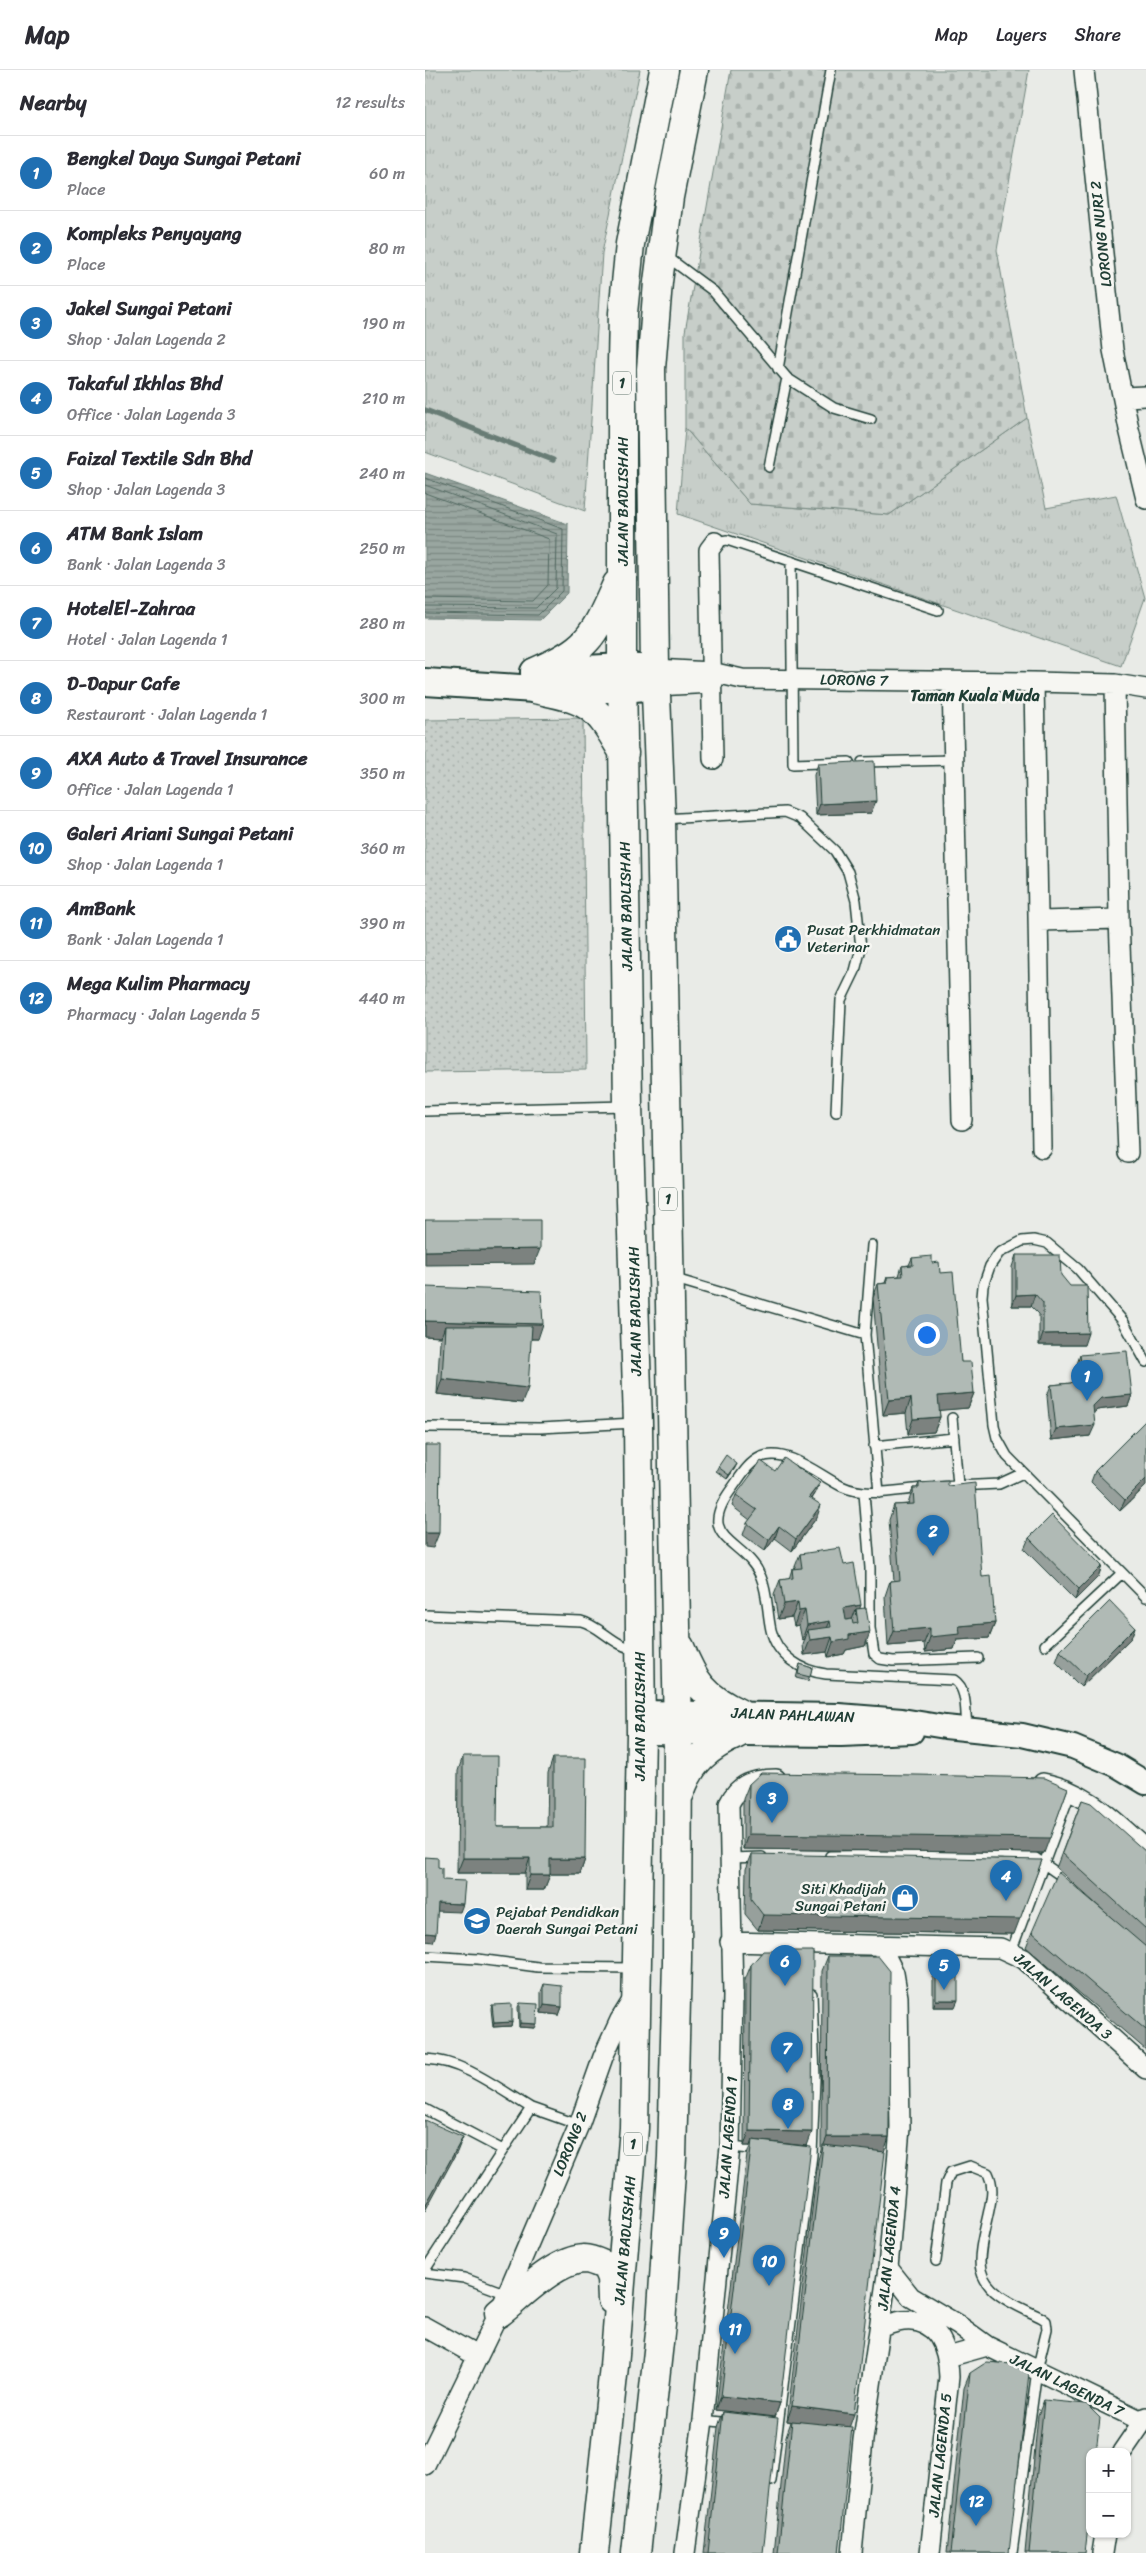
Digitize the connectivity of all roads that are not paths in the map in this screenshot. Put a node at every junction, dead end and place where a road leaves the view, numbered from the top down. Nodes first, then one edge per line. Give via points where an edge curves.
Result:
1 (664, 70) edge
2 (694, 70) edge
3 (831, 70) edge
4 (1084, 70) edge
5 (657, 101) junction
6 (685, 106) junction
7 (662, 253) junction
8 (778, 369) junction
9 (787, 378) junction
10 (1146, 396) edge
11 (1123, 397) junction
12 (871, 419) dead end
13 (769, 467) dead end
14 (1146, 498) edge
15 (715, 542) joint
16 (791, 561) junction
17 (623, 572) junction
18 (938, 610) dead end
19 (623, 678) junction
20 (656, 678) junction
21 (711, 678) junction
22 (535, 680) junction
23 (793, 680) junction
24 (431, 682) edge
25 (952, 682) junction
26 (1034, 682) junction
27 (1115, 684) junction
28 (1146, 689) edge
29 (624, 753) junction
30 (713, 759) dead end
31 (954, 760) junction
32 (661, 819) junction
33 (1119, 919) junction
34 (1039, 921) junction
35 (628, 1106) junction
36 (425, 1110) edge
37 (836, 1112) dead end
38 (962, 1120) dead end
39 (1043, 1148) dead end
40 (1128, 1153) dead end
41 (872, 1245) dead end
42 (669, 1277) junction
43 (865, 1336) junction
44 (1146, 1362) edge
45 (952, 1418) dead end
46 (638, 1423) junction
47 (425, 1427) edge
48 (953, 1438) junction
49 (874, 1446) junction
50 (1023, 1473) junction
51 (958, 1484) junction
52 (864, 1493) junction
53 (879, 1493) junction
54 (1122, 1573) junction
55 (1146, 1597) edge
56 (425, 1615) edge
57 (676, 1639) junction
58 (1045, 1645) dead end
59 (640, 1649) junction
60 (978, 1658) dead end
61 (640, 1722) junction
62 (678, 1723) junction
63 (738, 1724) junction
64 (956, 1727) junction
65 (799, 1779) edge
66 (1021, 1780) edge
67 (1146, 1783) edge
68 (1071, 1791) junction
69 (678, 1800) junction
70 (1146, 1849) edge
71 (825, 1856) edge
72 (767, 1857) edge
73 (729, 1858) junction
74 (1045, 1863) junction
75 (1075, 1888) edge
76 (730, 1942) junction
77 (880, 1945) junction
78 (1011, 1952) junction
79 (425, 1956) edge
80 (635, 1968) junction
81 (812, 1983) edge
82 (635, 1996) junction
83 (425, 2059) edge
84 (1146, 2069) edge
85 (531, 2108) junction
86 (425, 2109) edge
87 (579, 2126) junction
88 (730, 2147) junction
89 (503, 2150) junction
90 (767, 2150) edge
91 (936, 2261) dead end
92 (888, 2268) junction
93 (425, 2271) edge
94 (503, 2303) junction
95 (425, 2327) edge
96 (880, 2327) junction
97 (987, 2346) junction
98 (477, 2356) junction
99 (948, 2357) junction
100 (614, 2366) junction
101 (1037, 2370) junction
102 (1144, 2419) edge
103 (703, 2420) junction
104 (740, 2425) edge
105 (1125, 2448) edge
106 (425, 2465) edge
107 (770, 2489) edge
108 (1104, 2538) edge
109 (594, 2553) edge
110 (636, 2553) edge
111 (685, 2553) edge
112 (852, 2553) edge
113 (930, 2553) edge
114 (1012, 2553) edge
115 (1102, 2553) edge

1 - 5 main road, JALAN BADLISHAH / 1
2 - 6 main road, JALAN BADLISHAH / 1
3 - 8 lane
4 - 11 street, LORONG NURI 2 via 1113,350
5 - 6 main road
5 - 17 main road, JALAN BADLISHAH / 1 via 630,244 623,313
6 - 7 main road, JALAN BADLISHAH / 1
7 - 8 lane via 713,291
7 - 20 main road, JALAN BADLISHAH / 1 via 651,369
8 - 9 lane
9 - 12 lane via 834,408
9 - 13 lane
10 - 11 street
11 - 14 street, LORONG NURI 2
15 - 16 lane via 727,540
15 - 21 street via 709,550
16 - 18 lane
16 - 23 lane
17 - 19 main road, JALAN BADLISHAH / 1
17 - 22 main road via 593,635
19 - 20 main road
19 - 22 main road
19 - 29 main road, JALAN BADLISHAH / 1
20 - 21 street, LORONG 7
20 - 32 main road, JALAN BADLISHAH / 1
21 - 23 street, LORONG 7
21 - 30 street
22 - 24 main road
22 - 29 main road via 588,705
23 - 25 street, LORONG 7
23 - 31 lane via 793,764
25 - 26 street, LORONG 7
25 - 31 street
26 - 27 street, LORONG 7
26 - 34 street
27 - 28 street, LORONG 7
27 - 33 street
29 - 35 main road, JALAN BADLISHAH / 1
31 - 38 street
32 - 37 lane via 785,812 808,824 842,861 855,894 861,948 855,972 841,1000
32 - 42 main road, JALAN BADLISHAH / 1
33 - 34 street
33 - 40 street
34 - 39 street
35 - 36 lane
35 - 46 main road, JALAN BADLISHAH / 1
41 - 43 lane
42 - 43 lane
42 - 57 main road, JALAN BADLISHAH / 1
43 - 49 lane
44 - 50 lane via 1123,1321 1062,1253 1047,1243 1034,1240 1022,1241 999,1253 986,1276 982,1297 994,1425 1001,1447
45 - 48 lane
46 - 47 lane via 540,1428
46 - 59 main road, JALAN BADLISHAH / 1
48 - 49 lane
48 - 51 lane
49 - 53 lane
50 - 51 lane via 999,1484
50 - 54 lane
51 - 53 lane
52 - 53 lane
52 - 60 lane via 874,1654 880,1659 893,1661
52 - 64 lane via 841,1486 787,1458 764,1456 750,1464 724,1499 718,1524 724,1536 753,1563 761,1576 771,1631 775,1642 791,1661 826,1674 954,1680 963,1690
54 - 55 lane
54 - 58 lane
56 - 59 lane via 581,1621 590,1623 626,1648
57 - 62 main road, JALAN BADLISHAH / 1
57 - 63 main road via 692,1677
59 - 61 main road, JALAN BADLISHAH / 1
61 - 62 street, JALAN PAHLAWAN
61 - 80 main road, JALAN BADLISHAH / 1
62 - 63 street, JALAN PAHLAWAN
62 - 69 main road, JALAN BADLISHAH / 1
63 - 64 street, JALAN PAHLAWAN via 841,1736
63 - 69 main road via 694,1763
64 - 67 street, JALAN PAHLAWAN via 1022,1735 1073,1747 1116,1765
65 - 73 street, JALAN LAGENDA 1 via 755,1781 734,1793 729,1804
66 - 68 street
68 - 70 street via 1091,1803
68 - 74 lane
69 - 110 main road, JALAN BADLISHAH / 1 via 672,2158 661,2324
71 - 74 lane via 999,1854 1034,1857
72 - 73 lane
73 - 76 street, JALAN LAGENDA 1
74 - 75 lane
74 - 78 lane
76 - 77 street, JALAN LAGENDA 3 via 811,1947
76 - 88 street, JALAN LAGENDA 1 via 733,1996
77 - 78 street, JALAN LAGENDA 3 via 1000,1948
77 - 92 street, JALAN LAGENDA 4 via 894,1973 898,1998 900,2128 893,2163
78 - 84 street, JALAN LAGENDA 3 via 1024,1959
79 - 80 lane via 539,1967
80 - 82 main road, JALAN BADLISHAH / 1
81 - 107 lane via 815,2079 812,2155
82 - 87 street, LORONG 2 via 603,2057
82 - 100 main road, JALAN BADLISHAH / 1 via 634,2128
83 - 85 lane via 445,2061 465,2069
85 - 87 lane
85 - 89 lane
86 - 89 lane
87 - 94 street, LORONG 2
88 - 90 lane
88 - 103 street, JALAN LAGENDA 1
89 - 93 lane
91 - 101 lane via 946,2183 951,2172 970,2166 988,2173 993,2183 980,2258 981,2270 999,2295 1046,2321 1046,2340
92 - 96 street, JALAN LAGENDA 4
92 - 97 street, JALAN LAGENDA 7 via 911,2298
93 - 94 lane via 464,2278
94 - 98 street, LORONG 2
94 - 100 main road via 569,2262 584,2259 606,2266 611,2278
95 - 98 street
96 - 99 street via 903,2321 920,2322 934,2330
96 - 112 street, JALAN LAGENDA 4 via 858,2439
97 - 99 street
97 - 101 street, JALAN LAGENDA 7
98 - 106 street, LORONG 2
99 - 113 street, JALAN LAGENDA 5 via 949,2377
100 - 109 main road, JALAN BADLISHAH / 1
101 - 102 street, JALAN LAGENDA 7
101 - 114 lane
102 - 105 street
103 - 104 lane
103 - 111 street, JALAN LAGENDA 1
108 - 115 street

